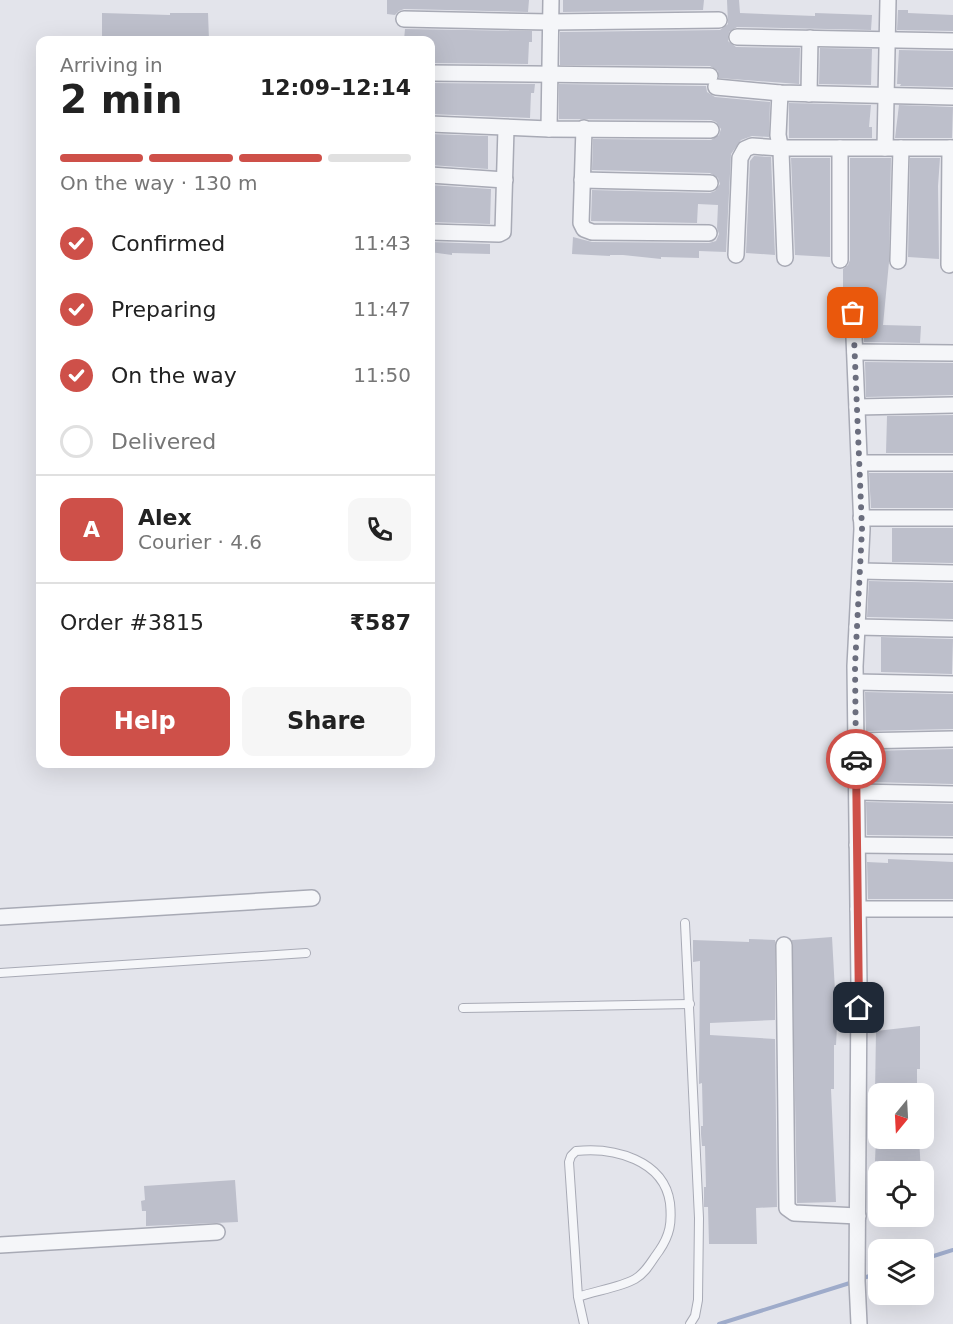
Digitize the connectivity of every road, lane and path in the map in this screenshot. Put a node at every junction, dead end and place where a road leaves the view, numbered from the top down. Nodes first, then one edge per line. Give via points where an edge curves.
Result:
1 (551, 0) edge
2 (888, 0) edge
3 (404, 19) dead end
4 (719, 20) dead end
5 (550, 22) junction
6 (737, 37) dead end
7 (810, 38) junction
8 (888, 40) junction
9 (953, 41) edge
10 (435, 73) edge
11 (549, 74) junction
12 (780, 93) junction
13 (809, 94) junction
14 (886, 96) junction
15 (953, 97) edge
16 (435, 124) edge
17 (506, 128) junction
18 (584, 128) junction
19 (549, 129) junction
20 (711, 130) dead end
21 (780, 148) junction
22 (840, 148) junction
23 (885, 148) junction
24 (901, 148) junction
25 (952, 148) edge
26 (435, 175) edge
27 (505, 180) junction
28 (582, 180) junction
29 (710, 183) dead end
30 (435, 232) edge
31 (709, 233) dead end
32 (736, 255) dead end
33 (785, 258) dead end
34 (840, 260) dead end
35 (898, 261) dead end
36 (949, 265) dead end
37 (853, 313) dead end
38 (855, 352) junction
39 (953, 353) edge
40 (953, 405) edge
41 (857, 407) junction
42 (859, 463) junction
43 (953, 463) edge
44 (861, 518) junction
45 (953, 518) edge
46 (860, 571) junction
47 (953, 573) edge
48 (857, 627) junction
49 (953, 629) edge
50 (855, 682) junction
51 (953, 684) edge
52 (953, 739) edge
53 (856, 741) junction
54 (857, 792) junction
55 (953, 794) edge
56 (857, 845) junction
57 (953, 846) edge
58 (312, 898) dead end
59 (858, 909) junction
60 (953, 909) edge
61 (0, 917) edge
62 (685, 923) dead end
63 (784, 945) dead end
64 (306, 953) dead end
65 (0, 973) edge
66 (690, 1004) junction
67 (463, 1008) dead end
68 (858, 1216) junction
69 (217, 1232) dead end
70 (0, 1245) edge
71 (578, 1296) junction
72 (584, 1324) edge
73 (690, 1324) edge
74 (859, 1324) edge

1 - 5 street
2 - 8 street
3 - 5 street
4 - 5 street
5 - 11 street
6 - 7 street
7 - 8 street
7 - 13 street
8 - 9 street
8 - 14 street
10 - 11 street
11 - 12 street via 713,81
11 - 19 street
12 - 13 street
12 - 21 street
13 - 14 street
14 - 15 street
14 - 23 street
16 - 17 street
17 - 19 street
17 - 27 street
18 - 19 street
18 - 20 street
18 - 28 street
21 - 22 street
21 - 32 street via 752,146 740,158
21 - 33 street
22 - 23 street
22 - 34 street
23 - 24 street
24 - 25 street
24 - 35 street
25 - 36 street
26 - 27 street
27 - 30 street via 502,232
28 - 29 street
28 - 31 street via 584,229
37 - 38 street
38 - 39 street
38 - 41 street
40 - 41 street
41 - 42 street
42 - 43 street
42 - 44 street
44 - 45 street
44 - 46 street
46 - 47 street
46 - 48 street
48 - 49 street
48 - 50 street
50 - 51 street
50 - 53 street
52 - 53 street
53 - 54 street
54 - 55 street
54 - 56 street
56 - 57 street
56 - 59 street
58 - 61 street
59 - 60 street
59 - 68 street
62 - 66 lane
63 - 68 street via 786,1208 794,1213
64 - 65 lane
66 - 67 lane
66 - 73 lane via 699,1218 698,1299
68 - 74 street
69 - 70 street
71 - 71 lane via 571,1156 582,1150 628,1156 660,1176 668,1190 671,1216 667,1239 634,1280
71 - 72 lane

